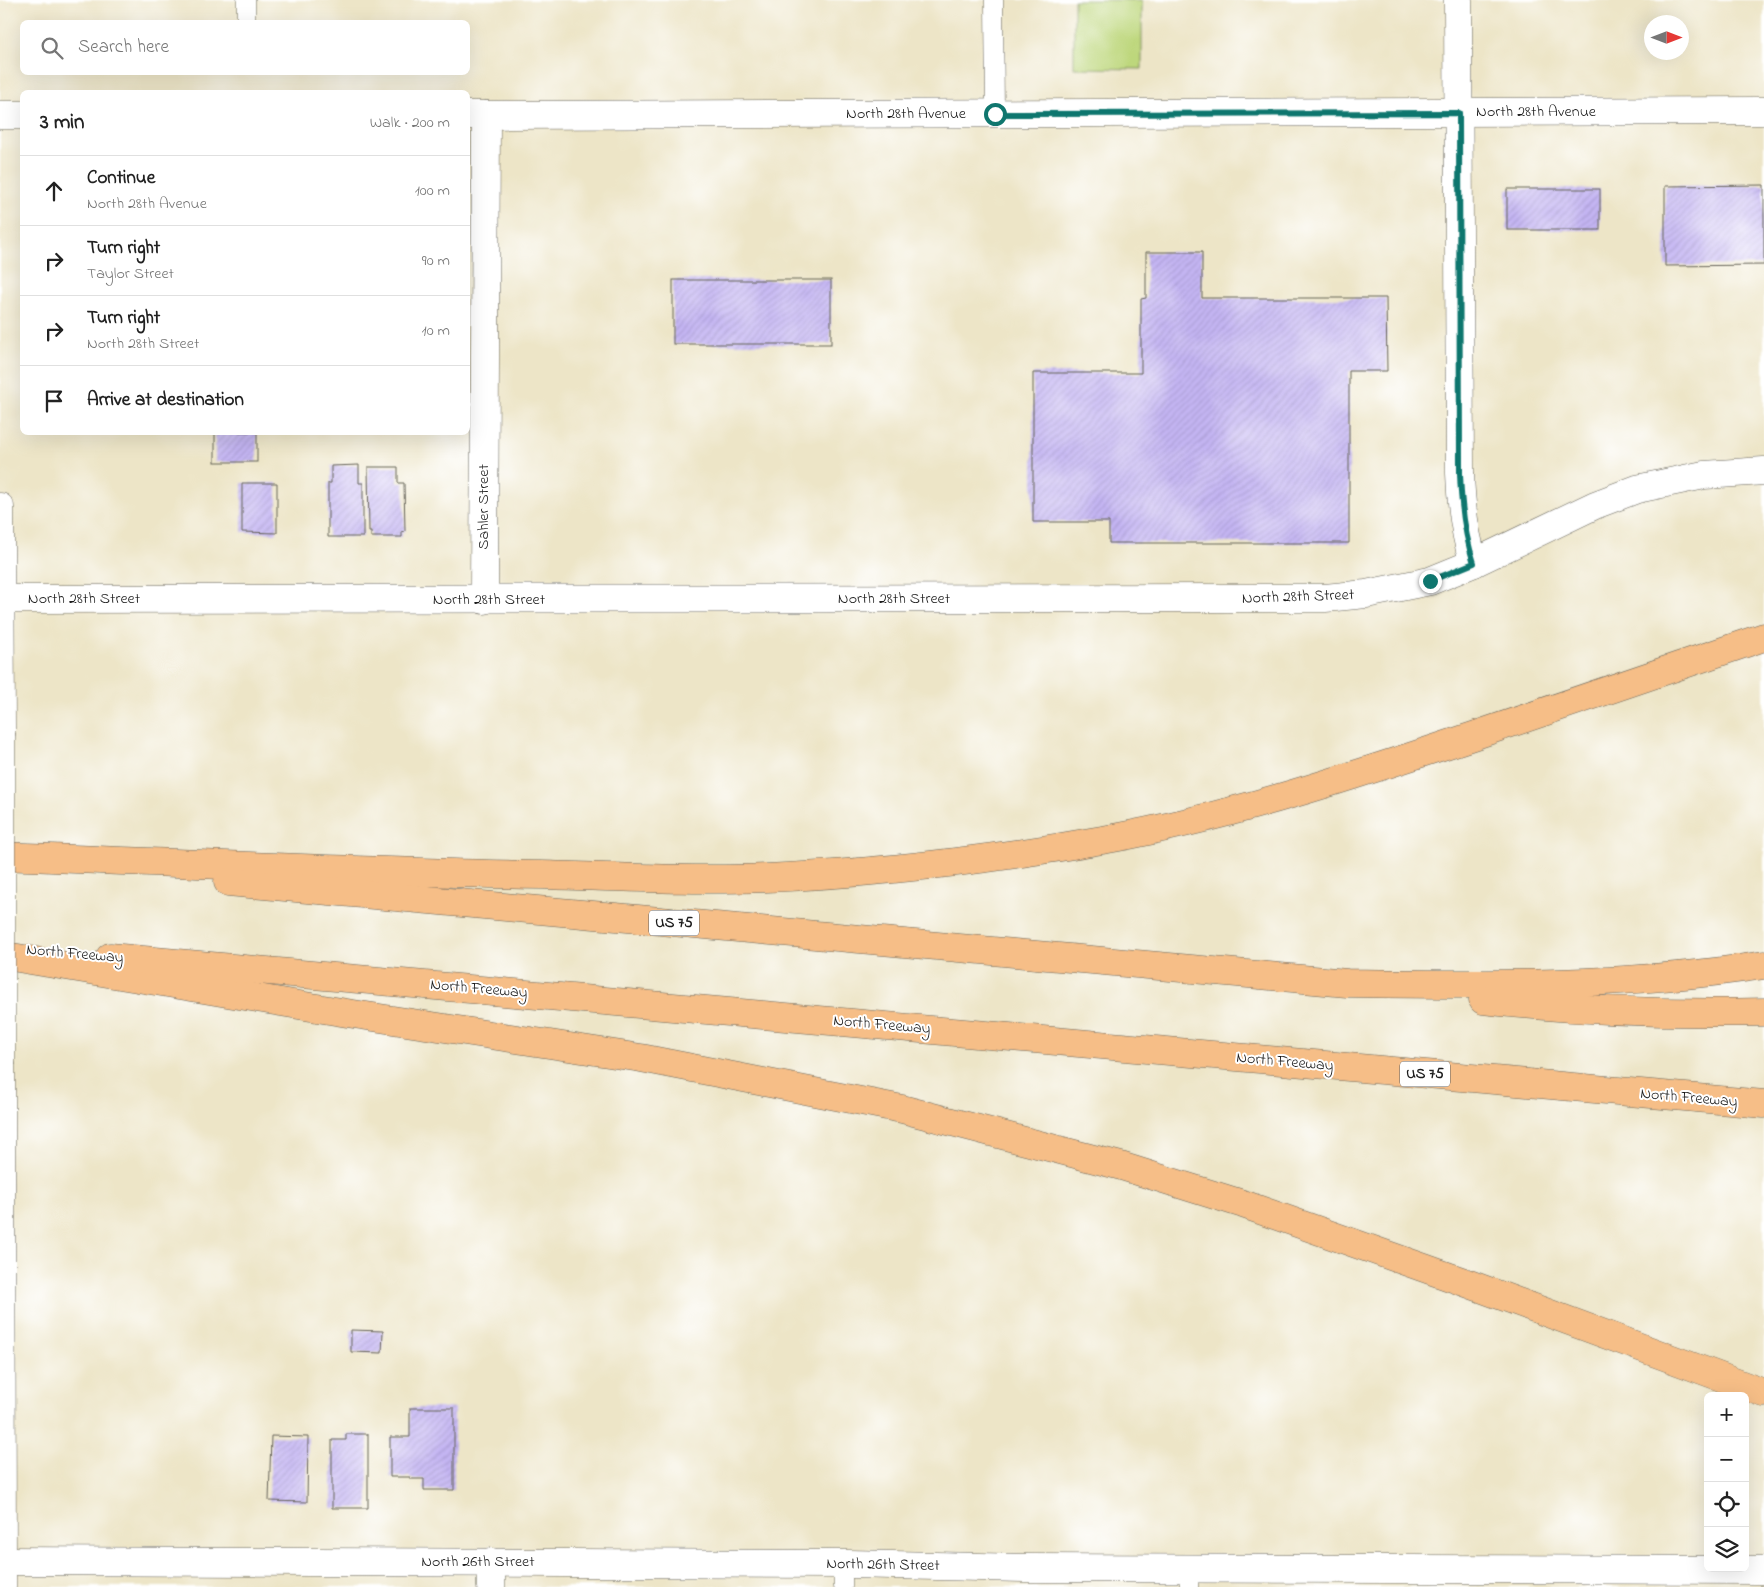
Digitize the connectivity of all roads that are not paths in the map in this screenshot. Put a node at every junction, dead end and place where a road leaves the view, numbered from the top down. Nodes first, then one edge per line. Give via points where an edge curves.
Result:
1 (246, 0) edge
2 (994, 0) edge
3 (1458, 0) edge
4 (246, 20) edge
5 (1764, 111) edge
6 (1459, 113) junction
7 (995, 114) junction
8 (0, 115) edge
9 (20, 115) edge
10 (477, 115) edge
11 (1764, 471) edge
12 (0, 507) edge
13 (1474, 563) junction
14 (0, 599) edge
15 (484, 600) junction
16 (1764, 638) edge
17 (0, 856) edge
18 (0, 861) edge
19 (0, 947) edge
20 (0, 955) edge
21 (1764, 965) edge
22 (1348, 983) junction
23 (1764, 1012) edge
24 (1764, 1104) edge
25 (0, 1314) edge
26 (1764, 1393) edge
27 (1, 1460) edge
28 (1764, 1570) edge
29 (2, 1574) edge
30 (491, 1574) edge
31 (843, 1576) edge
32 (1189, 1578) edge
33 (1467, 1578) edge
34 (1710, 1578) edge

1 - 4 lane
2 - 7 lane
3 - 6 street
5 - 6 street, North 28th Avenue
6 - 7 street, North 28th Avenue
6 - 13 street via 1460,473 1463,521
7 - 10 street, North 28th Avenue
8 - 9 street
10 - 15 street, Sahler Street
11 - 13 street, North 28th Street via 1704,474 1637,489 1595,505
12 - 14 street
13 - 15 street, North 28th Street via 1414,585 1366,594 1306,599
14 - 15 street, North 28th Street
14 - 25 street, bridge
16 - 17 highway via 1255,806 1111,838 967,860 795,876 714,879 469,874
18 - 22 highway, US 75
19 - 24 highway, North Freeway / US 75
20 - 26 highway via 641,1058 911,1111 1120,1166 1243,1204
21 - 22 highway, US 75 via 1568,983
22 - 23 highway via 1580,1008 1648,1012
25 - 27 street
27 - 29 street
28 - 34 street, North 26th Street
29 - 30 street, North 26th Street
30 - 31 street, North 26th Street
31 - 32 street, North 26th Street via 1026,1568
32 - 33 street, North 26th Street
33 - 34 street, North 26th Street

